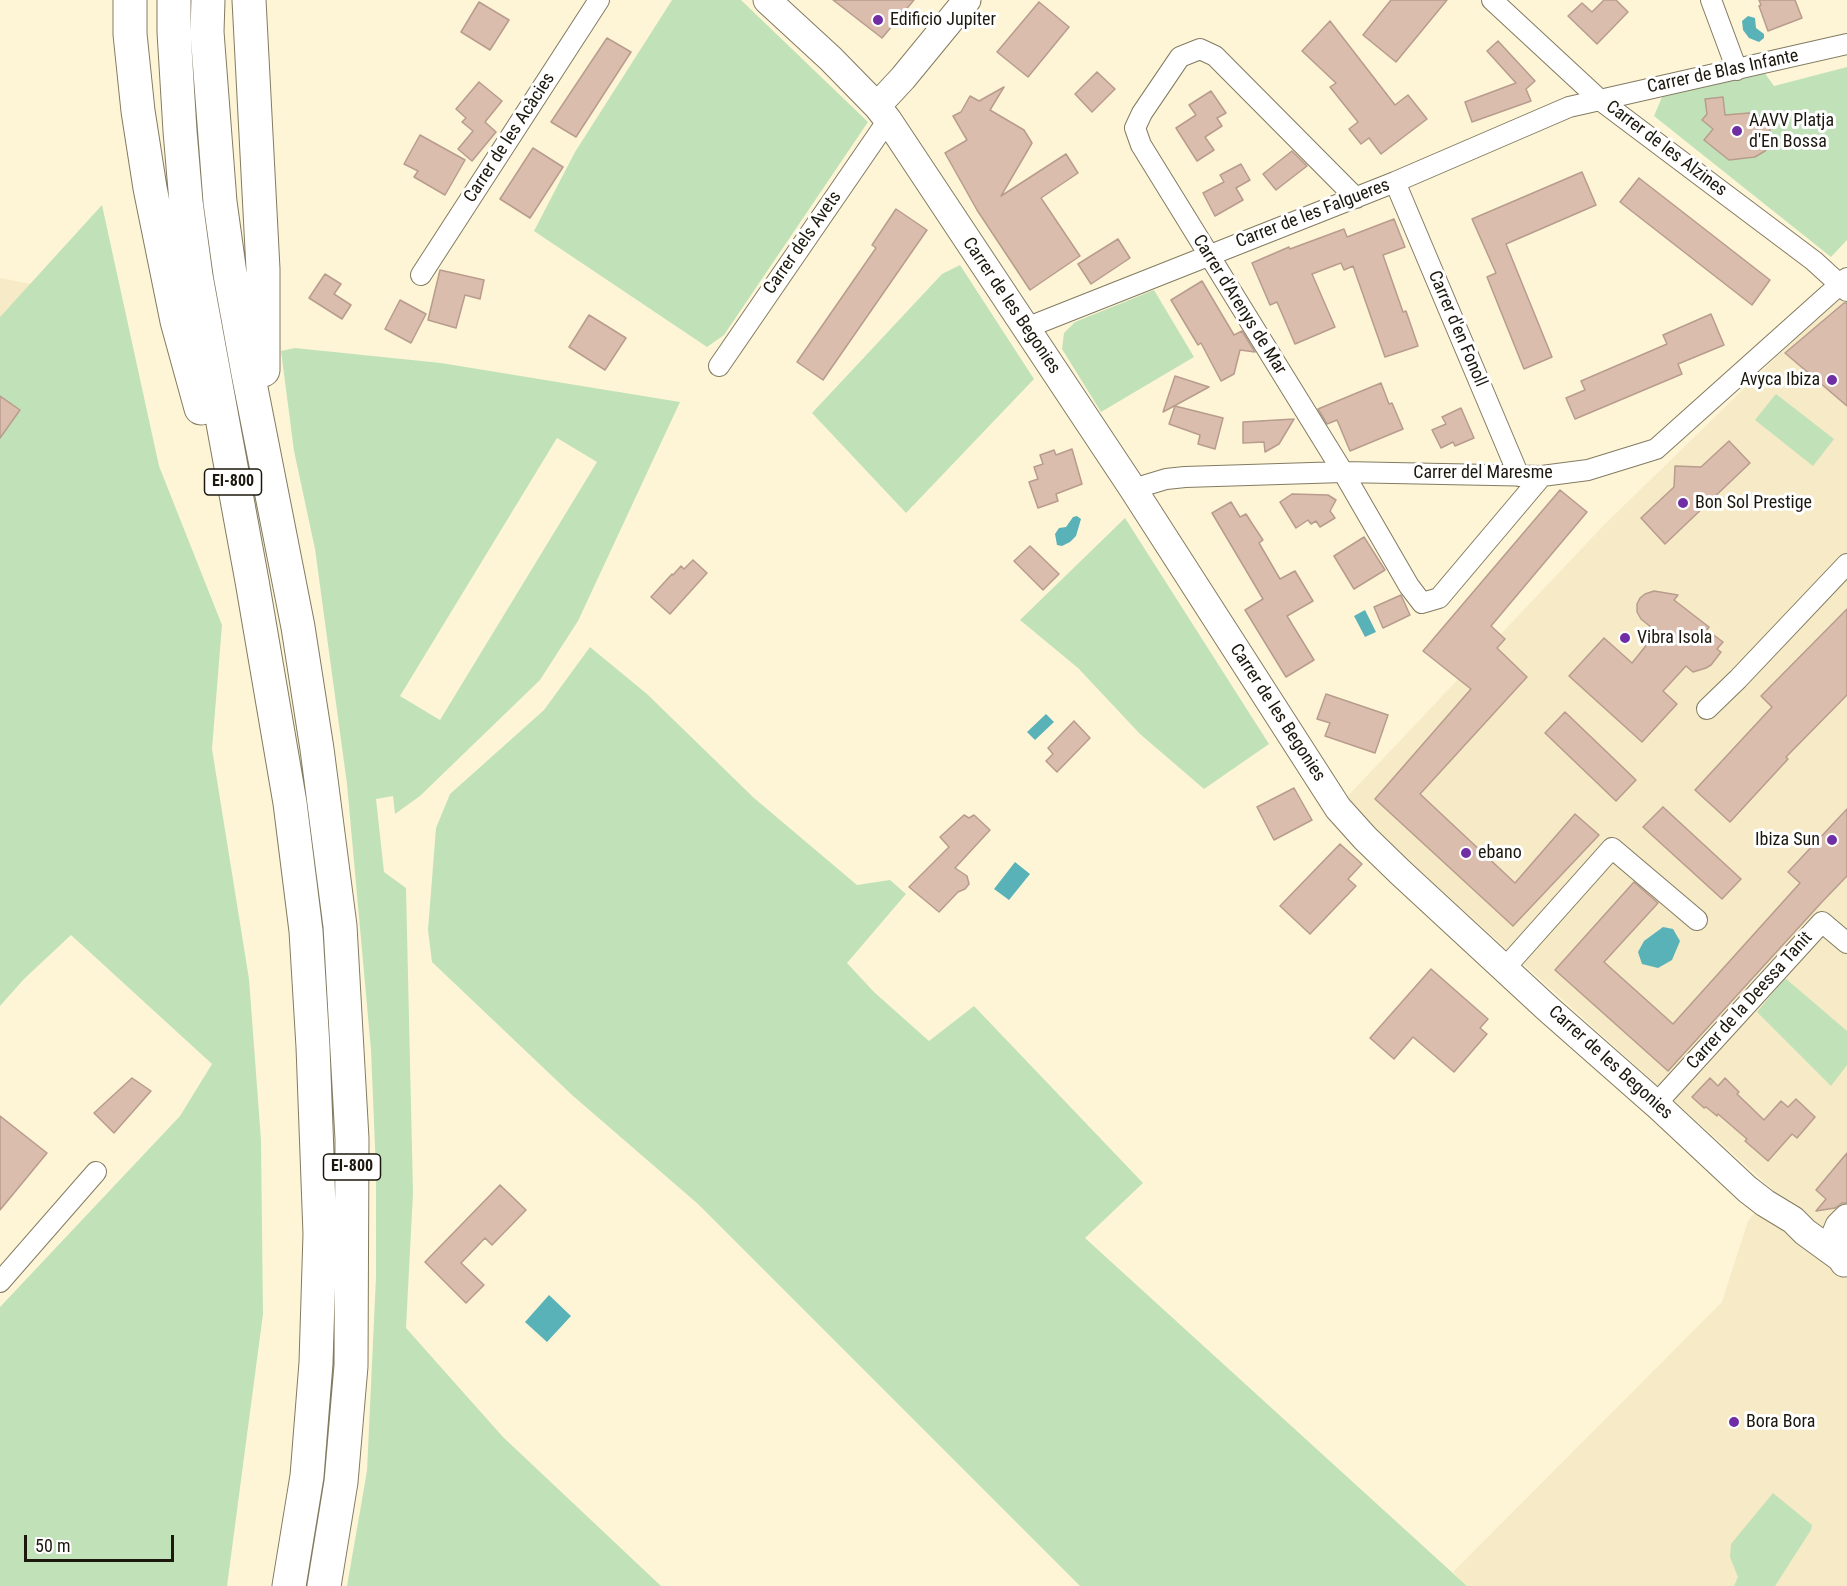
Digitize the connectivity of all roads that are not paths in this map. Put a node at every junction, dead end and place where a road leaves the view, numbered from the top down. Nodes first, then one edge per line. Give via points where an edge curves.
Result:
1 (130, 0) edge
2 (174, 0) edge
3 (208, 0) edge
4 (249, 0) edge
5 (599, 0) edge
6 (767, 0) edge
7 (1491, 0) edge
8 (1711, 0) edge
9 (956, 4) edge
10 (1847, 44) edge
11 (1737, 70) junction
12 (1600, 100) junction
13 (883, 113) junction
14 (1395, 182) junction
15 (1356, 198) junction
16 (1208, 256) junction
17 (421, 275) dead end
18 (1845, 285) edge
19 (1026, 328) junction
20 (719, 366) dead end
21 (263, 450) junction
22 (1343, 472) junction
23 (1519, 476) junction
24 (1542, 476) junction
25 (1133, 489) junction
26 (239, 514) junction
27 (1847, 564) edge
28 (1707, 709) dead end
29 (1697, 920) dead end
30 (1847, 943) edge
31 (1505, 968) junction
32 (1656, 1104) junction
33 (96, 1172) dead end
34 (1793, 1220) junction
35 (1844, 1220) edge
36 (1842, 1261) edge
37 (0, 1282) edge
38 (289, 1586) edge
39 (324, 1586) edge

1 - 26 highway via 138,111 163,255 191,376
2 - 26 highway, EI-800 via 186,202
3 - 21 highway, EI-800 via 220,202
4 - 21 highway via 262,269
5 - 17 street, Carrer de les Acàcies
6 - 13 street, Carrer de les Begonies
7 - 12 street, Carrer de les Alzines
8 - 11 street
9 - 13 street
10 - 11 street, Carrer de Blas Infante
11 - 12 street, Carrer de Blas Infante
12 - 14 street, Carrer de les Falgueres via 1569,107
12 - 18 street, Carrer de les Alzines
13 - 19 street, Carrer de les Begonies
13 - 20 street, Carrer dels Avets
14 - 15 street, Carrer de les Falgueres
14 - 23 street, Carrer d'en Fonoll
15 - 16 street, Carrer de les Falgueres
15 - 16 street, Carrer d'Arenys de Mar via 1215,56 1200,49 1180,57 1135,128 1141,145
16 - 19 street, Carrer de les Falgueres
16 - 22 street, Carrer d'Arenys de Mar
18 - 24 street, Carrer del Maresme via 1656,449 1588,470
19 - 25 street, Carrer de les Begonies
21 - 39 highway, EI-800 via 317,749 340,926 348,1041 352,1139 351,1366 341,1482
22 - 23 street, Carrer del Maresme
22 - 24 street, Carrer d'Arenys de Mar via 1422,603 1439,598
22 - 25 street, Carrer del Maresme via 1185,477
23 - 24 street, Carrer del Maresme
25 - 31 street, Carrer de les Begonies via 1338,808
26 - 38 highway, EI-800 via 290,803 306,931 314,1047 320,1234 316,1363 307,1476
27 - 28 street
29 - 31 street via 1612,848
30 - 32 street, Carrer de la Deessa Tanit via 1822,922
31 - 32 street, Carrer de les Begonies
32 - 34 street, Carrer de les Begonies via 1747,1189
33 - 37 street
34 - 35 street via 1831,1224
34 - 36 street, Carrer de les Begonies
35 - 36 street via 1834,1238

